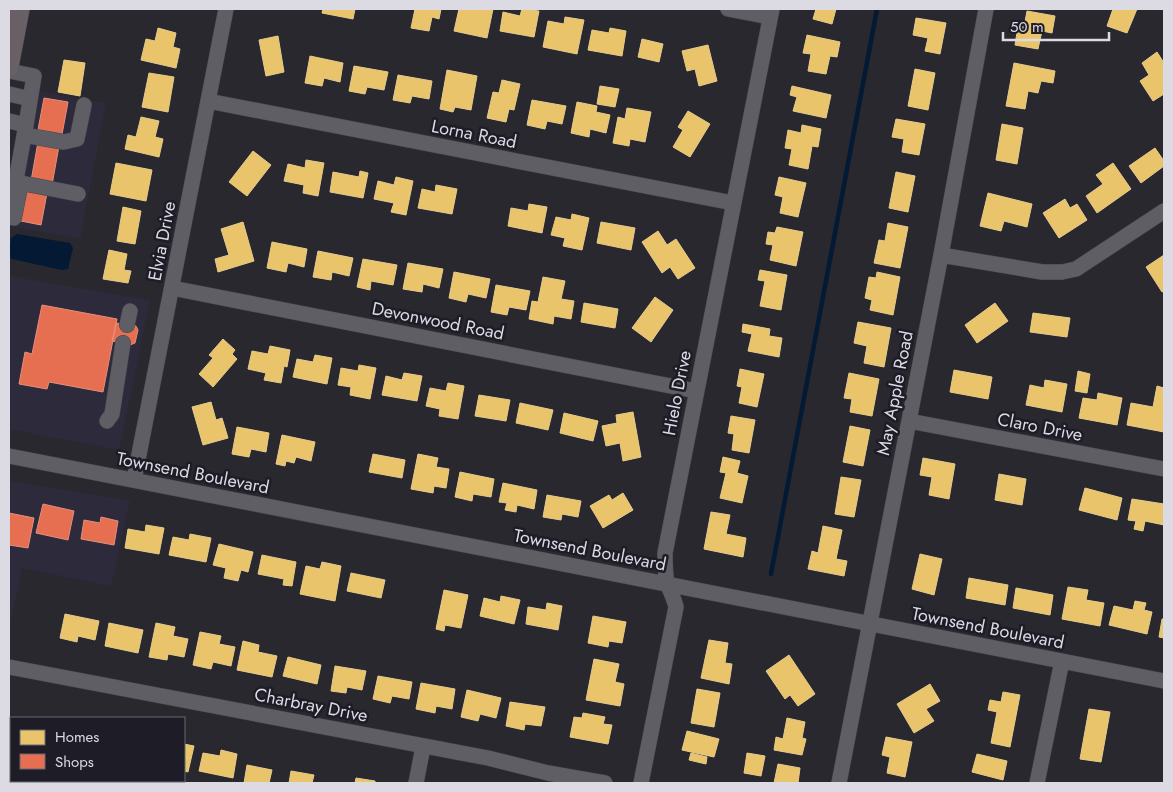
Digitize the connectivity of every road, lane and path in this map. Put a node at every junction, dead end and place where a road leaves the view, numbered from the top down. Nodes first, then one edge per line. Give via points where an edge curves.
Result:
1 (20, 9) edge
2 (226, 9) edge
3 (728, 9) edge
4 (986, 9) edge
5 (771, 13) edge
6 (9, 69) edge
7 (9, 94) edge
8 (30, 99) junction
9 (208, 101) junction
10 (84, 105) dead end
11 (9, 121) edge
12 (25, 130) junction
13 (14, 191) edge
14 (78, 194) dead end
15 (733, 203) junction
16 (1164, 211) edge
17 (9, 217) edge
18 (941, 255) junction
19 (172, 288) junction
20 (123, 343) dead end
21 (696, 392) junction
22 (909, 421) junction
23 (107, 422) dead end
24 (9, 456) edge
25 (1164, 469) edge
26 (134, 480) junction
27 (668, 584) junction
28 (870, 624) junction
29 (1062, 662) junction
30 (9, 667) edge
31 (1164, 681) edge
32 (423, 747) junction
33 (416, 783) edge
34 (605, 783) edge
35 (642, 783) edge
36 (839, 783) edge
37 (1037, 783) edge

1 - 6 main road
2 - 9 street, Elvia Drive
3 - 5 street
4 - 18 street, May Apple Road
5 - 15 street, Hielo Drive
6 - 8 street via 34,76
7 - 8 street
8 - 12 street
9 - 15 street, Lorna Road
9 - 19 street, Elvia Drive
10 - 12 street via 78,139 64,142
11 - 12 street
12 - 13 street
13 - 14 street via 21,183
13 - 17 street via 14,218
15 - 21 street, Hielo Drive
16 - 18 street via 1076,269 1062,272 1042,272
18 - 22 street, May Apple Road
19 - 21 street, Devonwood Road
19 - 26 street, Elvia Drive
20 - 23 street via 112,414
21 - 27 street, Hielo Drive via 665,553
22 - 25 street, Claro Drive
22 - 28 street, May Apple Road
24 - 26 street, Townsend Boulevard
26 - 27 street, Townsend Boulevard
27 - 28 street, Townsend Boulevard
27 - 35 street, Hielo Drive via 676,607
28 - 29 street, Townsend Boulevard
28 - 36 street, May Apple Road
29 - 31 street, Townsend Boulevard
29 - 37 street
30 - 32 street, Charbray Drive
32 - 33 street
32 - 34 street, Charbray Drive

